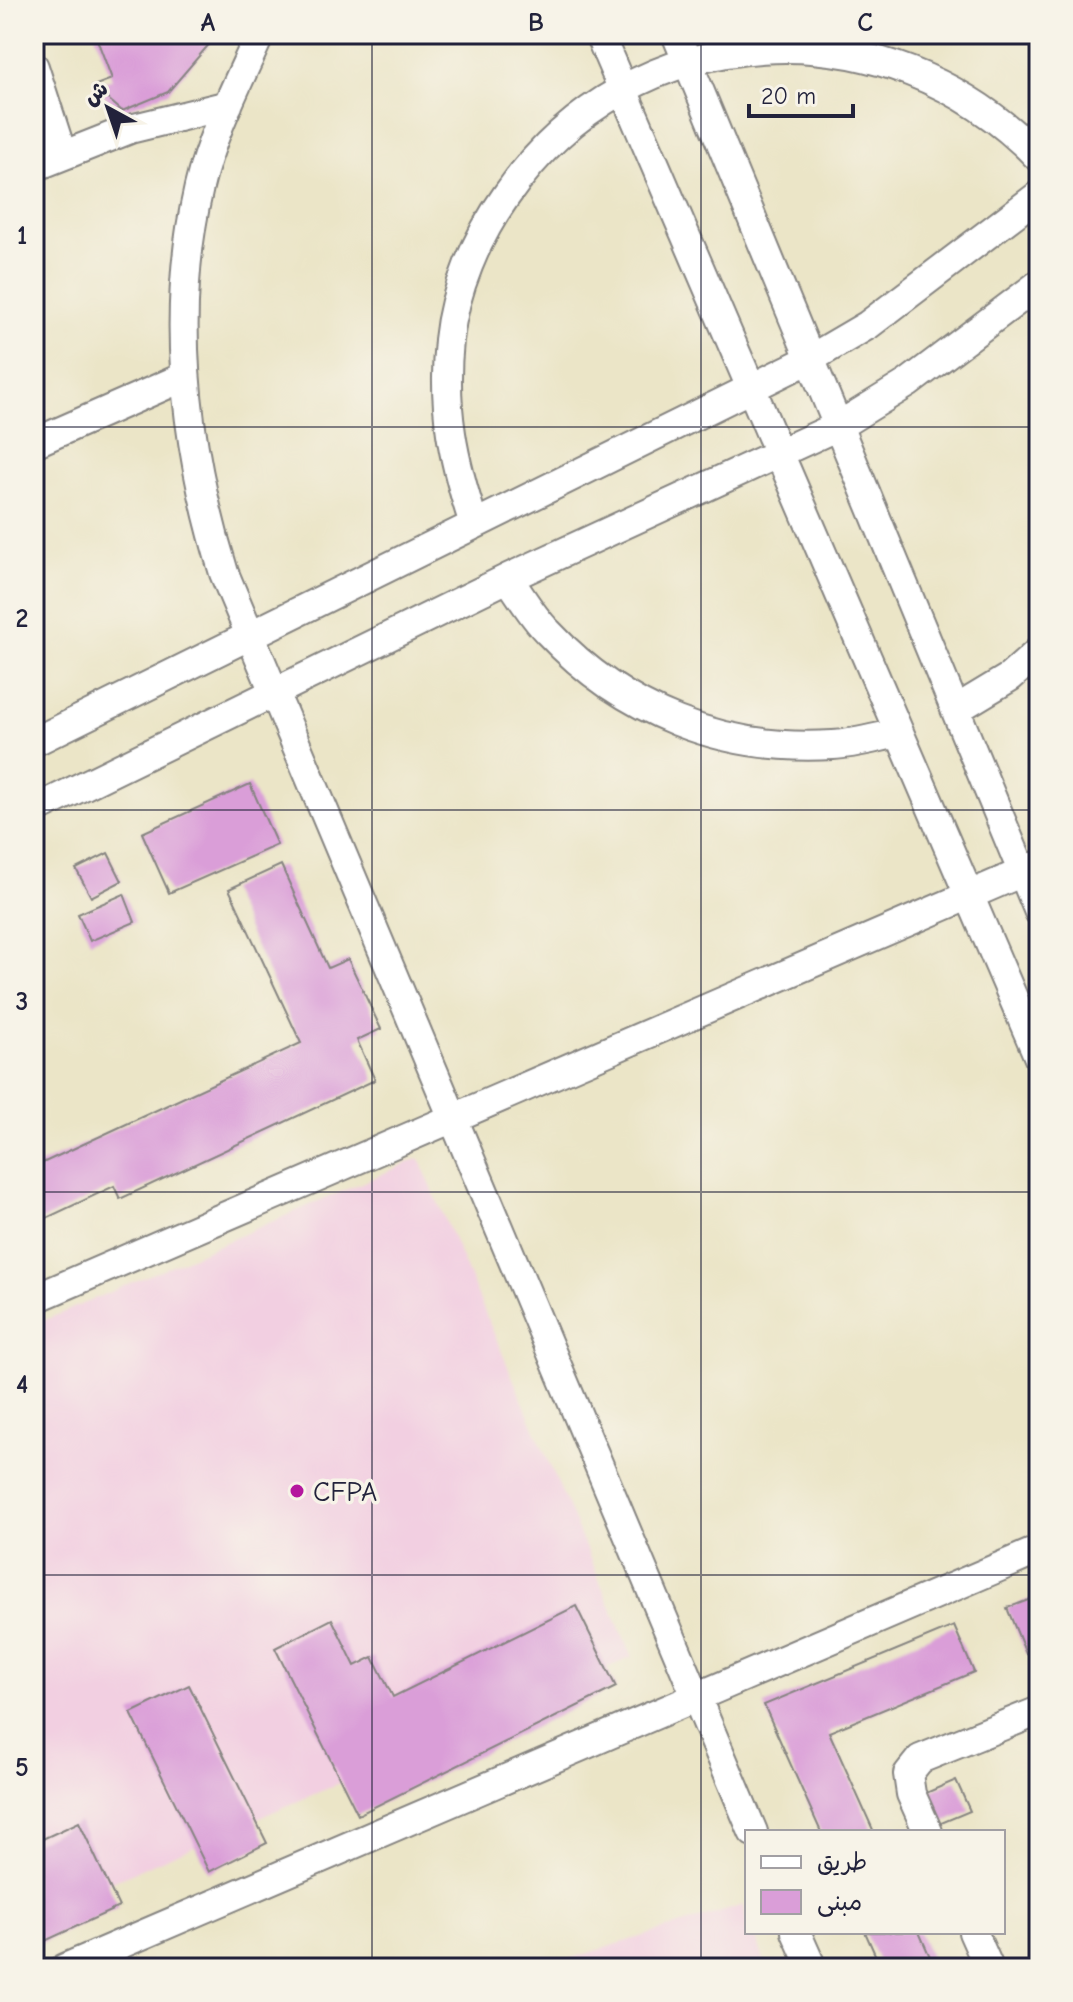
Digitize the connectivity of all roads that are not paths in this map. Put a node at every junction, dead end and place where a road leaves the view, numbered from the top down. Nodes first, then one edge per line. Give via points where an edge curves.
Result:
1 (260, 34) edge
2 (599, 34) edge
3 (676, 34) edge
4 (688, 60) junction
5 (34, 67) edge
6 (623, 88) junction
7 (228, 105) junction
8 (62, 154) junction
9 (1039, 158) edge
10 (34, 167) edge
11 (1039, 195) edge
12 (1039, 284) edge
13 (810, 359) junction
14 (184, 377) junction
15 (751, 387) junction
16 (840, 425) junction
17 (34, 443) edge
18 (777, 456) junction
19 (474, 524) junction
20 (508, 578) junction
21 (250, 634) junction
22 (1039, 651) edge
23 (275, 692) junction
24 (957, 709) junction
25 (899, 733) junction
26 (34, 742) edge
27 (34, 810) edge
28 (1030, 868) edge
29 (966, 893) junction
30 (1039, 912) edge
31 (1039, 1058) edge
32 (451, 1120) junction
33 (34, 1299) edge
34 (1039, 1550) edge
35 (694, 1696) junction
36 (1039, 1711) edge
37 (752, 1830) edge
38 (927, 1830) edge
39 (797, 1934) edge
40 (974, 1934) edge
41 (108, 1960) edge
42 (65, 1968) edge
43 (812, 1968) edge
44 (989, 1968) edge

1 - 7 street
2 - 6 street
3 - 4 street
4 - 6 street
4 - 9 street via 755,47 824,47 892,61 956,89 1012,129
4 - 13 street
5 - 8 street
6 - 15 street
6 - 19 street via 571,123 526,167 490,219 464,276 449,338 445,400 453,463
7 - 8 street via 130,129
7 - 14 street via 199,186 185,281
8 - 10 street
11 - 13 street via 879,317
12 - 16 street via 908,383
13 - 15 street
13 - 16 street
14 - 17 street
14 - 21 street via 204,509
15 - 18 street
15 - 19 street
16 - 18 street
16 - 24 street
18 - 20 street
18 - 25 street
19 - 21 street
20 - 23 street
20 - 25 street via 564,648 593,675 647,710 707,733 771,746 836,745
21 - 23 street
21 - 26 street
22 - 24 street via 1010,677
23 - 27 street
23 - 32 street
24 - 28 street
25 - 29 street
28 - 29 street
28 - 30 street
29 - 31 street
29 - 32 street
32 - 33 street
32 - 35 street
34 - 35 street
35 - 37 street
35 - 41 street
36 - 38 street via 920,1759 908,1774
39 - 43 street
40 - 44 street
41 - 42 street

